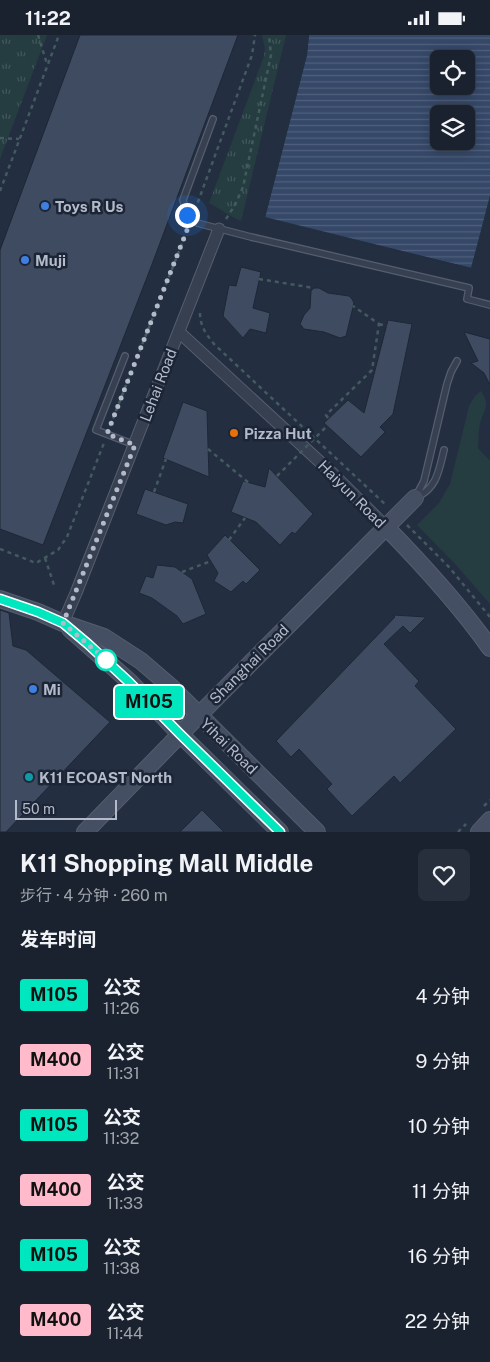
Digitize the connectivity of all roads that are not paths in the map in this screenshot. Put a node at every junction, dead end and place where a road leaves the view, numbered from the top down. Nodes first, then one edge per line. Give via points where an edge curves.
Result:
1 (213, 119) dead end
2 (219, 229) junction
3 (490, 305) edge
4 (179, 332) junction
5 (125, 356) dead end
6 (457, 361) dead end
7 (135, 445) junction
8 (444, 450) dead end
9 (415, 498) junction
10 (392, 522) junction
11 (0, 599) edge
12 (63, 623) junction
13 (490, 648) edge
14 (198, 716) junction
15 (180, 734) junction
16 (490, 820) edge
17 (85, 832) edge
18 (280, 832) edge
19 (317, 832) edge
20 (479, 832) edge

1 - 2 lane via 183,200 191,220
2 - 3 lane via 470,288 467,299
2 - 4 street, Lehai Road
4 - 7 street, Lehai Road
4 - 10 street, Haiyun Road via 333,474
5 - 7 lane via 96,429
6 - 9 lane via 447,384 424,481
7 - 12 street, Lehai Road
8 - 9 lane via 434,484
9 - 10 street, Shanghai Road
10 - 13 street, Haiyun Road
10 - 14 street, Shanghai Road
11 - 12 street
12 - 14 street, Yihai Road via 119,645 170,686
12 - 15 street, Yihai Road via 112,665
14 - 15 street, Shanghai Road
14 - 19 street, Yihai Road
15 - 17 street, Shanghai Road
15 - 18 street, Yihai Road
16 - 20 street

